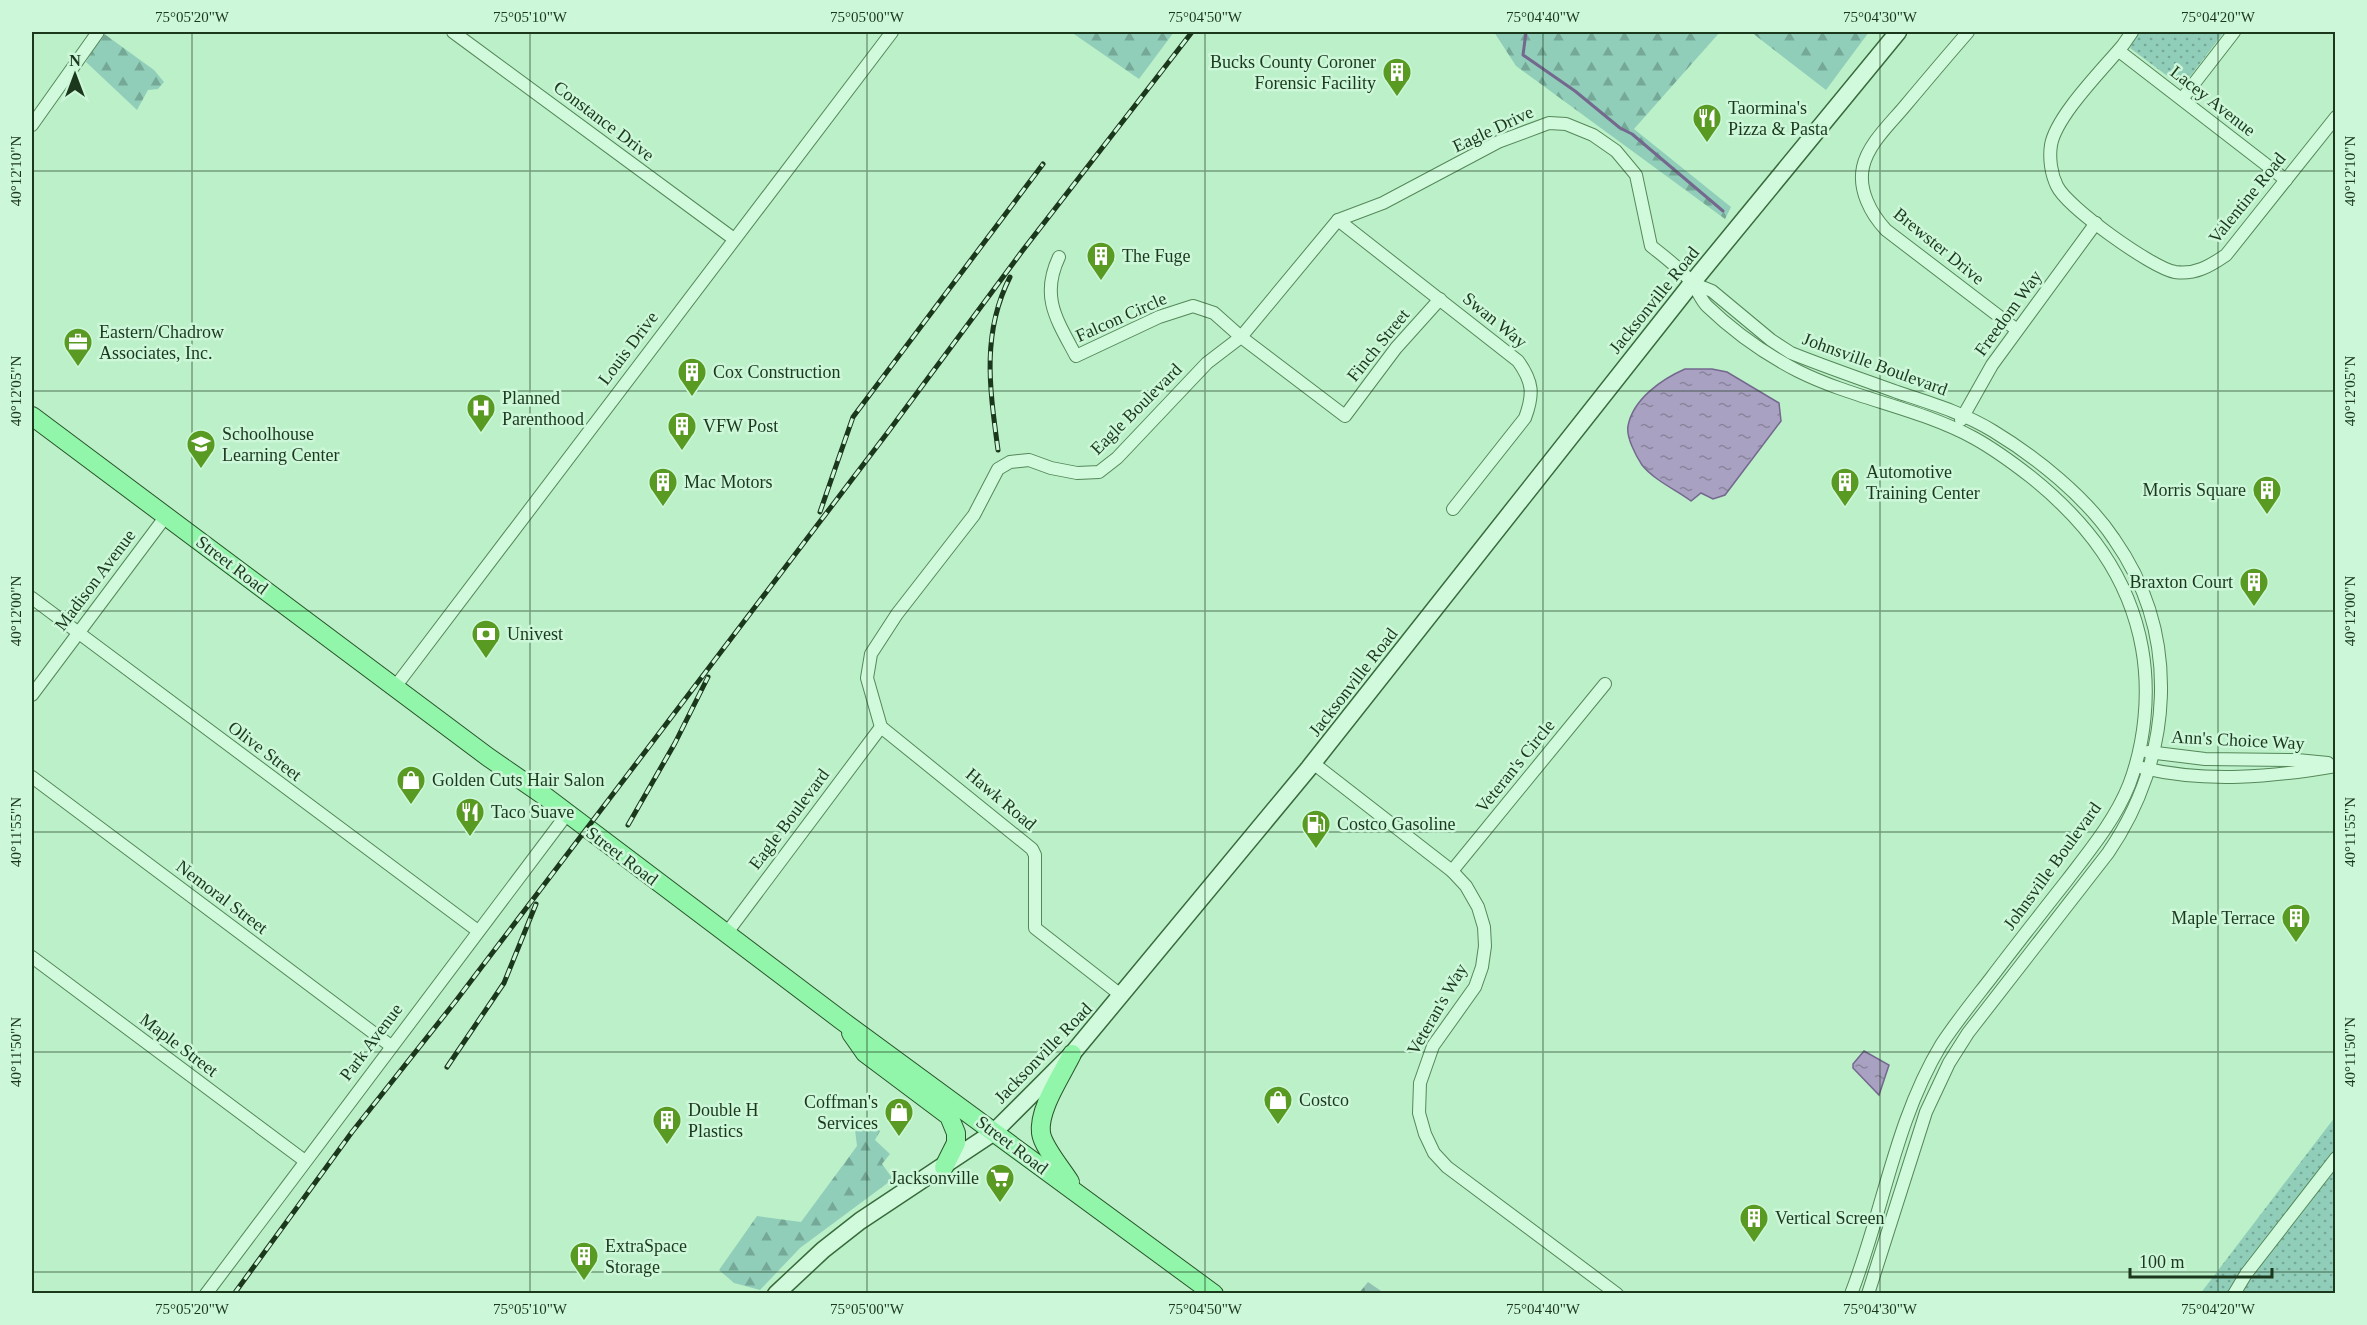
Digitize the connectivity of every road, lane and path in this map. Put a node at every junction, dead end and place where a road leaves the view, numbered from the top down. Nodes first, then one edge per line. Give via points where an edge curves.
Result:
1 (98, 32) edge
2 (453, 32) edge
3 (892, 32) edge
4 (1898, 32) edge
5 (1968, 32) edge
6 (2132, 32) edge
7 (2234, 32) edge
8 (2118, 51) junction
9 (2182, 99) junction
10 (2336, 117) edge
11 (32, 125) edge
12 (2286, 180) junction
13 (1338, 220) junction
14 (2096, 224) junction
15 (734, 240) junction
16 (1059, 257) dead end
17 (1692, 283) junction
18 (1440, 299) junction
19 (2017, 330) junction
20 (1241, 338) junction
21 (32, 416) edge
22 (1345, 416) joint
23 (1964, 416) junction
24 (1956, 429) junction
25 (1453, 509) dead end
26 (166, 516) junction
27 (32, 598) edge
28 (78, 633) junction
29 (1605, 684) dead end
30 (395, 687) junction
31 (32, 695) edge
32 (881, 727) junction
33 (2139, 749) junction
34 (2154, 753) junction
35 (1313, 763) junction
36 (2134, 765) junction
37 (2336, 765) edge
38 (2149, 769) junction
39 (32, 777) edge
40 (567, 814) junction
41 (1452, 871) junction
42 (478, 931) junction
43 (726, 934) junction
44 (32, 957) edge
45 (1122, 996) junction
46 (841, 1020) junction
47 (391, 1046) junction
48 (1072, 1054) junction
49 (994, 1132) junction
50 (2336, 1158) edge
51 (305, 1161) junction
52 (944, 1167) junction
53 (1078, 1193) junction
54 (206, 1293) edge
55 (776, 1293) edge
56 (1214, 1293) edge
57 (1617, 1293) edge
58 (1851, 1293) edge
59 (1868, 1293) edge
60 (2234, 1293) edge

1 - 11 street
2 - 15 street, Constance Drive
3 - 15 street, Louis Drive
4 - 17 main road, Jacksonville Road
5 - 19 street, Brewster Drive via 1875,142 1863,167 1862,188 1886,230
6 - 8 street, Valentine Road
7 - 9 street
8 - 9 street, Lacey Avenue
8 - 14 street, Valentine Road via 2061,122 2051,144 2057,186 2067,200
9 - 12 street, Lacey Avenue
10 - 12 street, Valentine Road
12 - 14 street, Valentine Road via 2233,249 2206,268 2179,272 2163,268
13 - 17 street, Eagle Drive via 1383,203 1497,142 1549,123 1566,124 1593,135 1616,151 1636,175 1651,246
13 - 18 street, Swan Way
13 - 20 street, Eagle Boulevard
14 - 19 street, Freedom Way
15 - 30 street, Louis Drive
16 - 20 street, Falcon Circle via 1051,281 1051,304 1076,356 1160,316 1194,306 1208,310
17 - 23 street, Johnsville Boulevard via 1712,291 1791,353
17 - 24 street, Johnsville Boulevard via 1704,304 1760,350 1792,368
17 - 35 main road, Jacksonville Road
18 - 22 street, Finch Street via 1396,348
18 - 25 street, Swan Way via 1518,361 1529,377 1532,401 1525,418
19 - 23 street, Freedom Way
20 - 22 street, Falcon Circle
20 - 32 street, Eagle Boulevard via 1206,363 1117,458 1099,472 1077,473 1029,459 998,469 974,516 897,614 871,654 867,678
21 - 26 main road, Street Road
23 - 24 street, Freedom Way
23 - 34 street, Johnsville Boulevard via 2008,441 2068,487 2093,512 2123,553 2145,600 2158,648 2161,698
24 - 33 street, Johnsville Boulevard via 2000,454 2053,495 2084,525 2115,569 2135,616 2144,659 2145,713
26 - 28 street, Madison Avenue
26 - 30 main road, Street Road
27 - 28 street, Olive Street
28 - 31 street, Madison Avenue
28 - 42 street, Olive Street
29 - 41 street, Veteran's Circle
30 - 40 main road, Street Road
32 - 43 street, Eagle Boulevard
32 - 45 street, Hawk Road via 1032,849 1035,928
33 - 34 street, Ann's Choice Way
33 - 36 street, Johnsville Boulevard
34 - 37 street, Ann's Choice Way
34 - 38 street, Johnsville Boulevard
35 - 41 street, Veteran's Way
35 - 45 main road, Jacksonville Road
36 - 38 street, Ann's Choice Way
36 - 58 street, Johnsville Boulevard via 2128,786 2096,842 1942,1043 1910,1110
37 - 38 street, Ann's Choice Way via 2262,776 2221,777
38 - 59 street, Johnsville Boulevard via 2131,816 2108,853 1949,1063 1926,1112
39 - 47 street, Nemoral Street
40 - 42 street, Park Avenue
40 - 43 main road, Street Road
41 - 57 street, Veteran's Way via 1478,907 1485,953 1474,987 1433,1046 1422,1074 1419,1113 1427,1139 1447,1167
42 - 47 street, Park Avenue
43 - 46 main road, Street Road
44 - 51 street, Maple Street
45 - 48 main road, Jacksonville Road
46 - 49 main road, Street Road
46 - 52 main road via 865,1053 949,1116 956,1143
47 - 51 street, Park Avenue
48 - 49 main road, Jacksonville Road
48 - 53 main road via 1044,1112 1041,1134
49 - 52 main road, Jacksonville Road
49 - 53 main road, Street Road
50 - 60 street
51 - 54 street, Park Avenue
52 - 55 main road, Jacksonville Road via 860,1221
53 - 56 main road, Street Road

